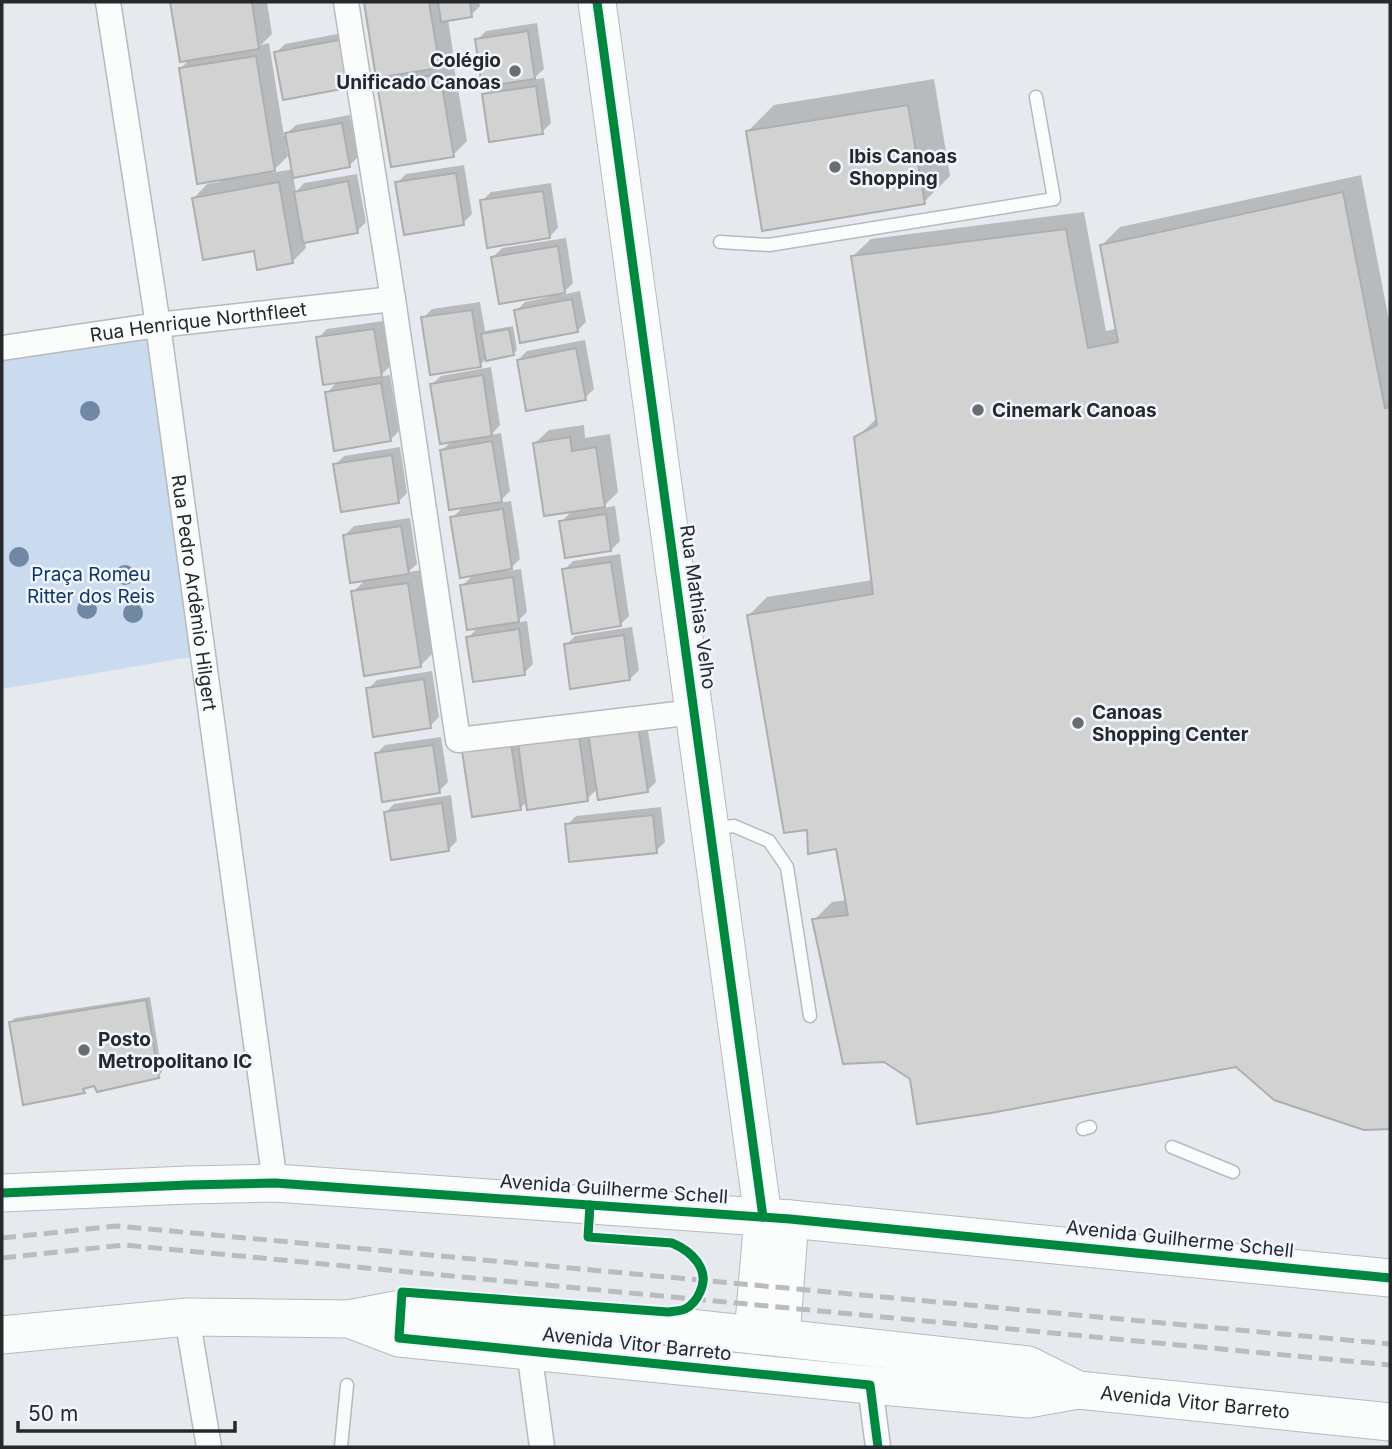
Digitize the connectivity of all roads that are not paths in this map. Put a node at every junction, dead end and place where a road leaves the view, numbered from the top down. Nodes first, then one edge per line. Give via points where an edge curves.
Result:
1 (108, 2) edge
2 (346, 2) edge
3 (597, 2) edge
4 (1036, 97) dead end
5 (720, 242) dead end
6 (393, 299) junction
7 (158, 326) junction
8 (2, 348) edge
9 (694, 712) junction
10 (710, 829) junction
11 (810, 1016) dead end
12 (1172, 1147) dead end
13 (1233, 1172) dead end
14 (275, 1184) junction
15 (2, 1193) edge
16 (777, 1218) junction
17 (1390, 1278) edge
18 (187, 1317) junction
19 (349, 1319) junction
20 (2, 1335) edge
21 (767, 1336) junction
22 (529, 1350) junction
23 (347, 1385) dead end
24 (870, 1385) junction
25 (1078, 1390) junction
26 (1390, 1422) edge
27 (209, 1447) edge
28 (341, 1447) edge
29 (542, 1447) edge
30 (878, 1447) edge

1 - 7 street, Rua Pedro Ardêmio Hilgert
2 - 6 street
3 - 9 main road, Rua Mathias Velho
4 - 5 lane via 1054,199 769,245
6 - 7 street, Rua Henrique Northfleet
6 - 9 street via 458,740
7 - 8 street, Rua Henrique Northfleet
7 - 14 street, Rua Pedro Ardêmio Hilgert
9 - 10 main road, Rua Mathias Velho
10 - 11 lane via 734,826 769,841 787,867
10 - 16 main road, Rua Mathias Velho
12 - 13 lane
14 - 15 main road, Avenida Guilherme Schell
14 - 16 main road, Avenida Guilherme Schell
16 - 17 main road, Avenida Guilherme Schell
16 - 21 main road, Rua Mathias Velho
18 - 19 main road, Avenida Vitor Barreto
18 - 20 main road, Avenida Vitor Barreto
18 - 27 street
19 - 21 main road via 401,1309
19 - 22 main road, Avenida Vitor Barreto via 399,1338
21 - 25 main road via 1028,1365
22 - 24 main road, Avenida Vitor Barreto
22 - 29 street
23 - 28 lane
24 - 25 main road, Avenida Vitor Barreto via 1028,1399
24 - 30 street
25 - 26 main road, Avenida Vitor Barreto

